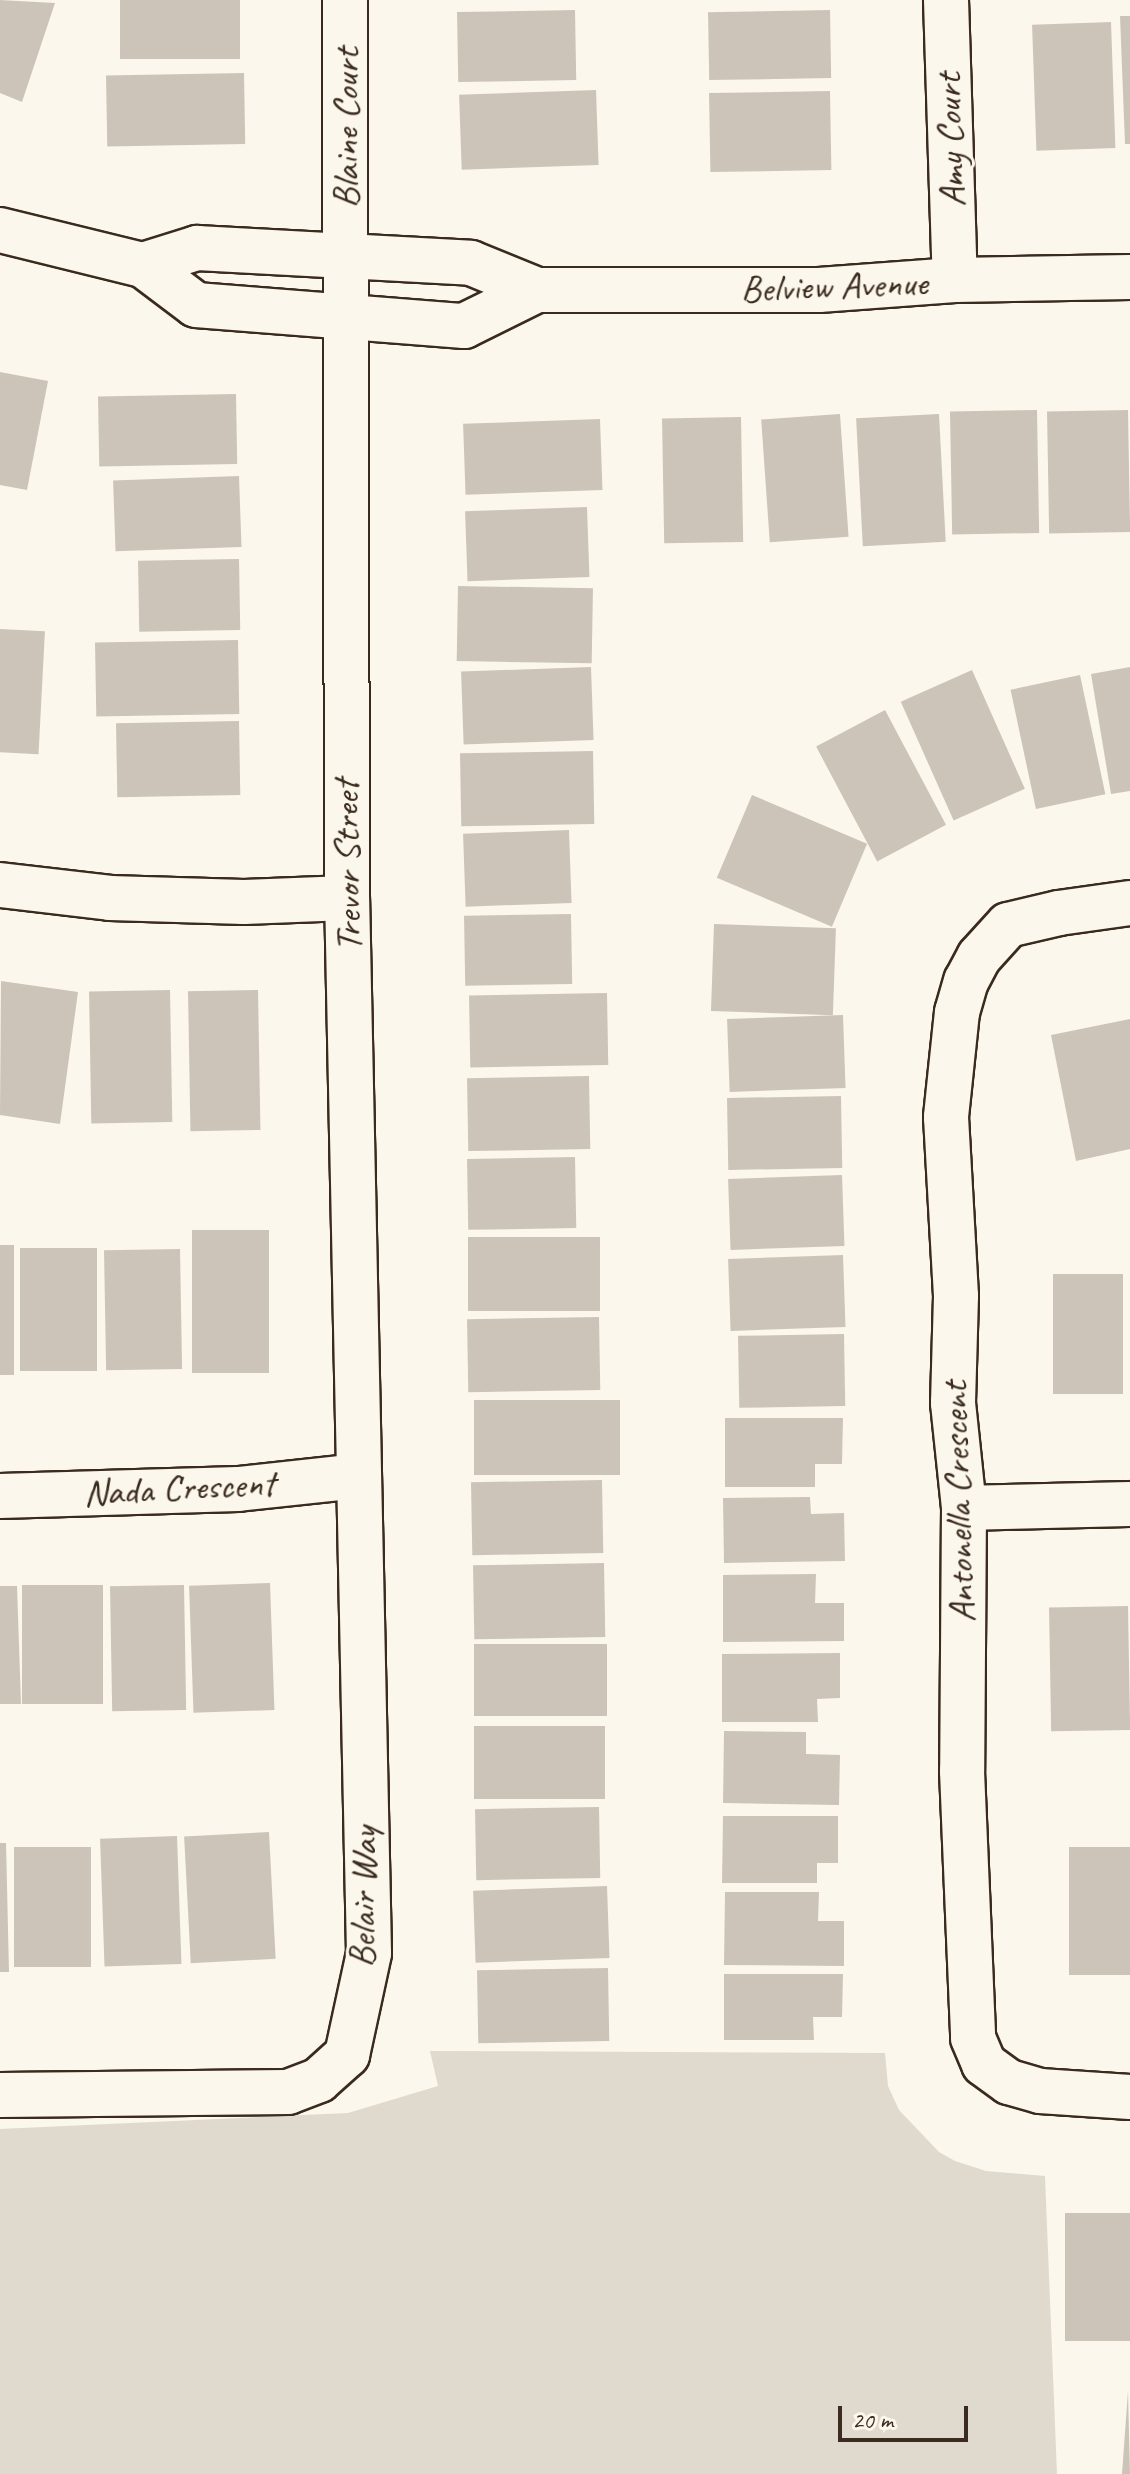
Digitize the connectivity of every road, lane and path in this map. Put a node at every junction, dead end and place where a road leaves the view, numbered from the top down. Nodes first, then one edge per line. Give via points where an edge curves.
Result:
1 (345, 0) edge
2 (946, 0) edge
3 (0, 230) edge
4 (347, 256) junction
5 (143, 265) junction
6 (1130, 277) edge
7 (955, 280) junction
8 (537, 290) junction
9 (345, 317) junction
10 (0, 885) edge
11 (347, 898) junction
12 (1130, 903) edge
13 (357, 1476) junction
14 (0, 1496) edge
15 (1130, 1504) edge
16 (964, 1508) junction
17 (0, 2095) edge
18 (1130, 2097) edge

1 - 4 street, Blaine Court
2 - 7 street, Amy Court
3 - 5 street, Belview Avenue
4 - 5 street, Belview Avenue via 197,248
4 - 8 street, Belview Avenue via 471,263
4 - 9 street, Trevor Street
5 - 9 street, Belview Avenue via 196,305
6 - 7 street, Belview Avenue
7 - 8 street, Belview Avenue via 819,290
8 - 9 street, Belview Avenue via 464,326
9 - 11 street, Trevor Street
10 - 11 street via 110,898
11 - 13 street, Trevor Street
12 - 16 street, Antonella Crescent via 1008,925 979,957 957,1012 946,1117 956,1296 953,1403
13 - 14 street, Nada Crescent via 238,1489
13 - 17 street, Belair Way via 369,1953 347,2055 319,2080 288,2092
15 - 16 street
16 - 18 street, Antonella Crescent via 962,1771 977,2053 995,2074 1023,2087

